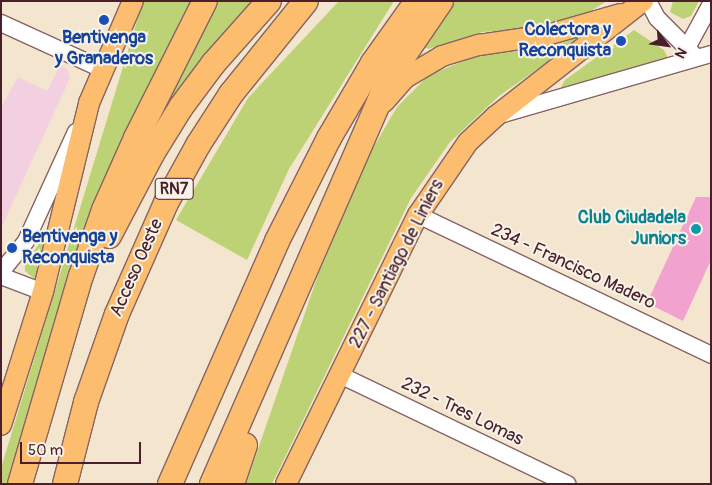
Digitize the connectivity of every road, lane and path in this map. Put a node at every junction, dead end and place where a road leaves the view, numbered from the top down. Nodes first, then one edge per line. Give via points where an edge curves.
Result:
1 (133, 1) edge
2 (205, 1) edge
3 (269, 1) edge
4 (306, 1) edge
5 (417, 1) edge
6 (441, 1) edge
7 (648, 1) edge
8 (711, 4) edge
9 (636, 6) edge
10 (1, 23) edge
11 (698, 52) edge
12 (102, 69) junction
13 (89, 102) junction
14 (496, 116) junction
15 (369, 121) junction
16 (418, 216) junction
17 (307, 266) junction
18 (1, 272) edge
19 (1, 276) edge
20 (44, 292) junction
21 (62, 342) junction
22 (711, 355) edge
23 (340, 375) junction
24 (1, 425) edge
25 (20, 484) edge
26 (65, 484) edge
27 (170, 484) edge
28 (212, 484) edge
29 (232, 484) edge
30 (286, 484) edge
31 (567, 484) edge

1 - 12 main road
2 - 21 highway via 136,138 104,210
3 - 21 highway via 213,64 157,146 119,214
4 - 26 highway, Acceso Oeste / RN7 via 231,94 198,146 140,258 86,402
5 - 27 highway via 373,63 329,138 277,241
6 - 15 highway via 394,70
7 - 11 street via 664,27
8 - 11 street
9 - 14 main road, 227 - Santiago de Liniers
9 - 15 main road via 547,34 479,45 442,56 405,78
10 - 12 street
11 - 14 street
12 - 13 main road
13 - 18 street via 26,241
13 - 20 main road
14 - 16 main road, 227 - Santiago de Liniers via 468,142
15 - 17 highway
16 - 22 street, 234 - Francisco Madero
16 - 23 main road, 227 - Santiago de Liniers
17 - 28 highway
17 - 29 highway
19 - 20 street
20 - 24 main road
21 - 25 highway
23 - 30 main road, 227 - Santiago de Liniers
23 - 31 street, 232 - Tres Lomas

